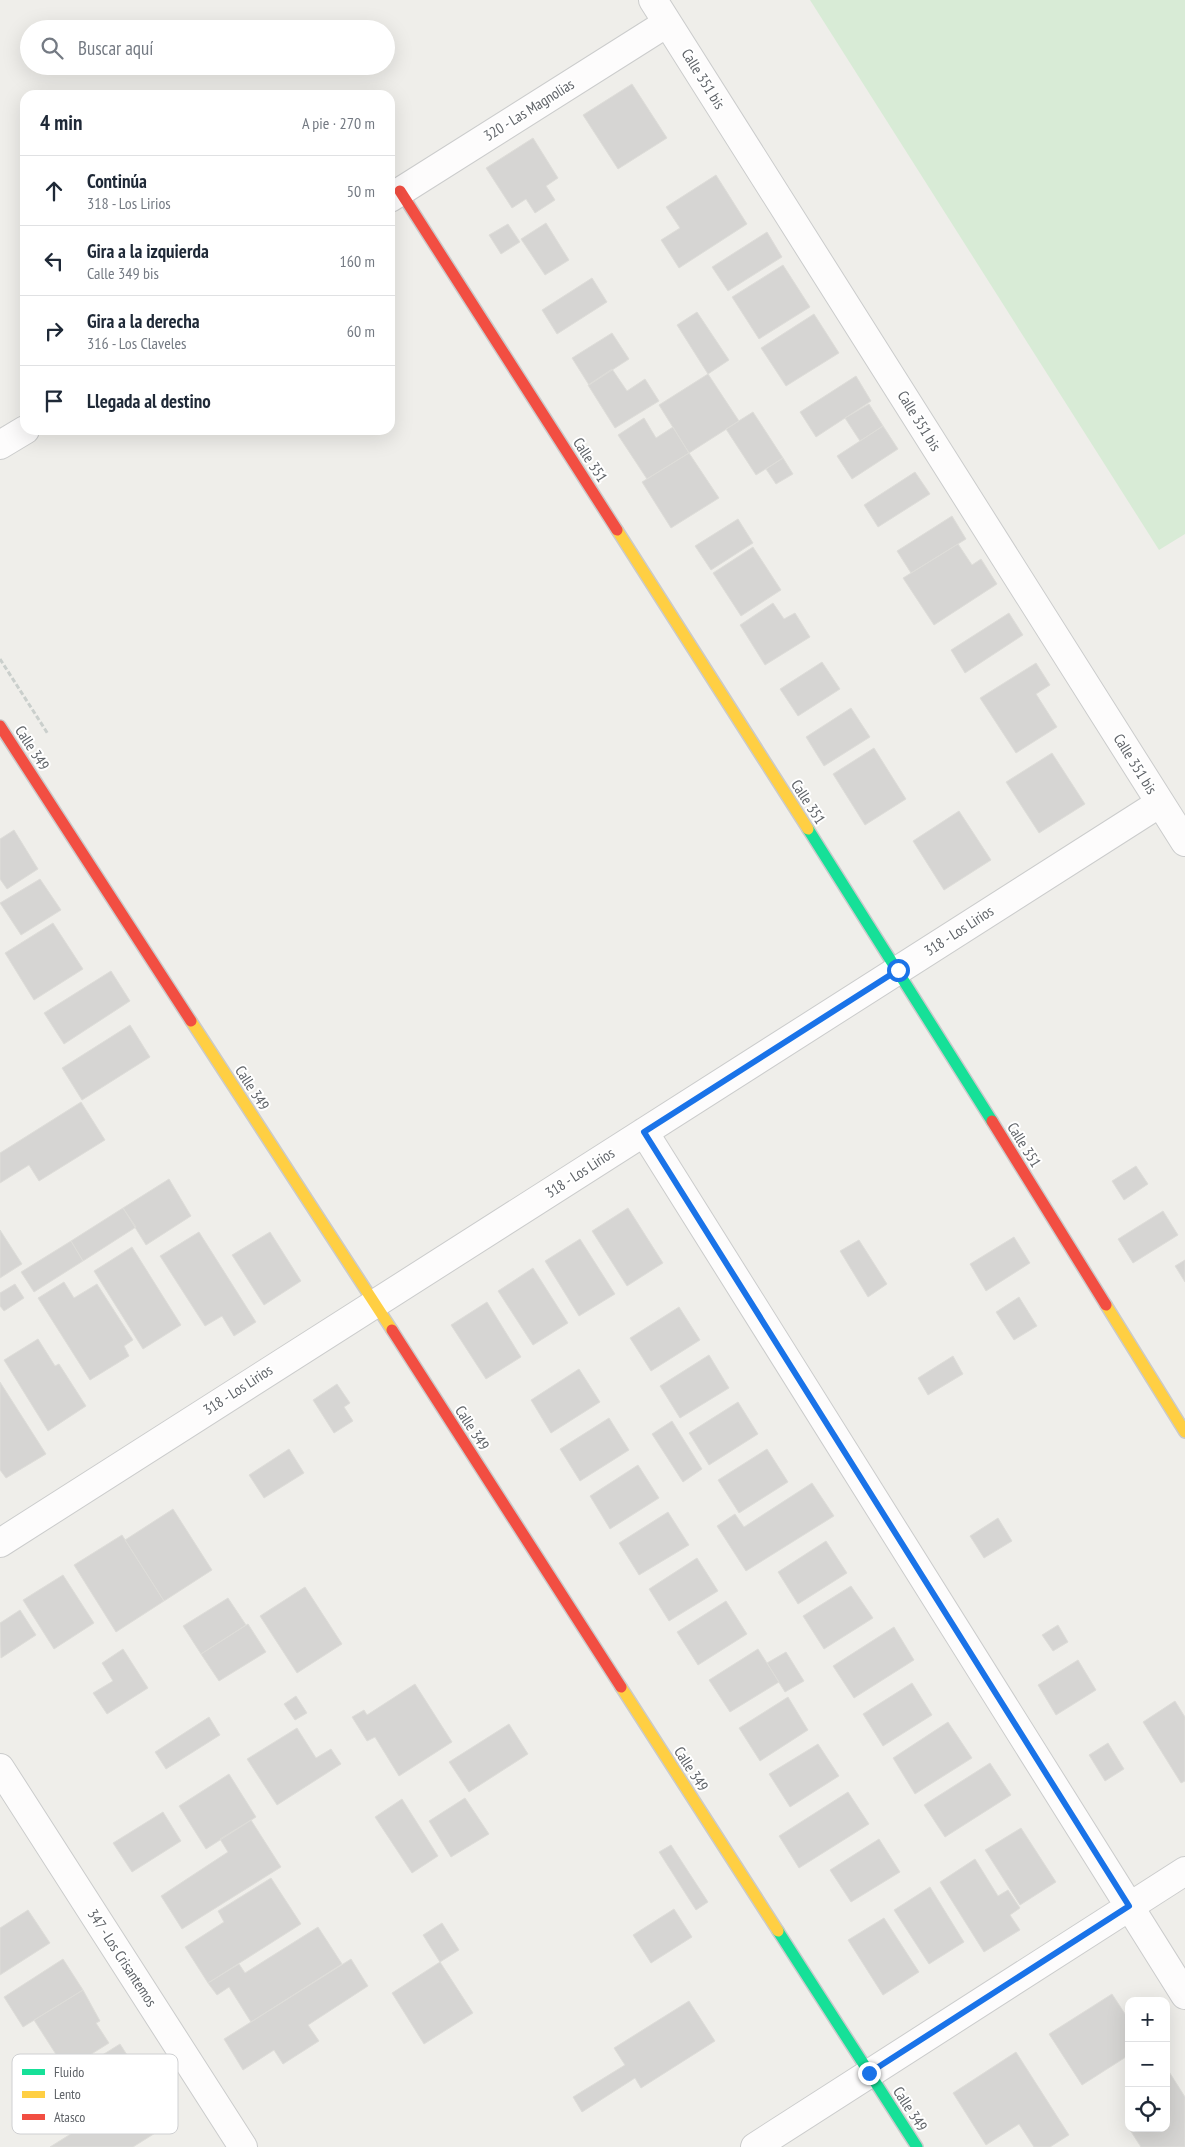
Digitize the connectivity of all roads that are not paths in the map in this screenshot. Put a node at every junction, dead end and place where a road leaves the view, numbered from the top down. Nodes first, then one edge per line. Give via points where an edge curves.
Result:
1 (653, 0) edge
2 (667, 23) junction
3 (395, 195) edge
4 (20, 433) edge
5 (0, 446) edge
6 (0, 726) edge
7 (1160, 803) junction
8 (1185, 842) edge
9 (898, 970) junction
10 (644, 1132) junction
11 (375, 1304) junction
12 (1185, 1432) edge
13 (0, 1542) edge
14 (0, 1768) edge
15 (1185, 1871) edge
16 (1129, 1906) junction
17 (1185, 1995) edge
18 (869, 2073) junction
19 (243, 2147) edge
20 (755, 2147) edge
21 (917, 2147) edge

1 - 2 street, Calle 351 bis
2 - 3 street, 320 - Las Magnolias
2 - 7 street, Calle 351 bis
3 - 9 street, Calle 351
4 - 5 street
6 - 11 street, Calle 349
7 - 8 street, Calle 351 bis
7 - 9 street, 318 - Los Lirios
9 - 10 street, 318 - Los Lirios
9 - 12 street, Calle 351
10 - 11 street, 318 - Los Lirios
10 - 16 street
11 - 13 street, 318 - Los Lirios
11 - 18 street, Calle 349
14 - 19 street, 347 - Los Crisantemos
15 - 16 street
16 - 17 street
16 - 18 street
18 - 20 street
18 - 21 street, Calle 349

